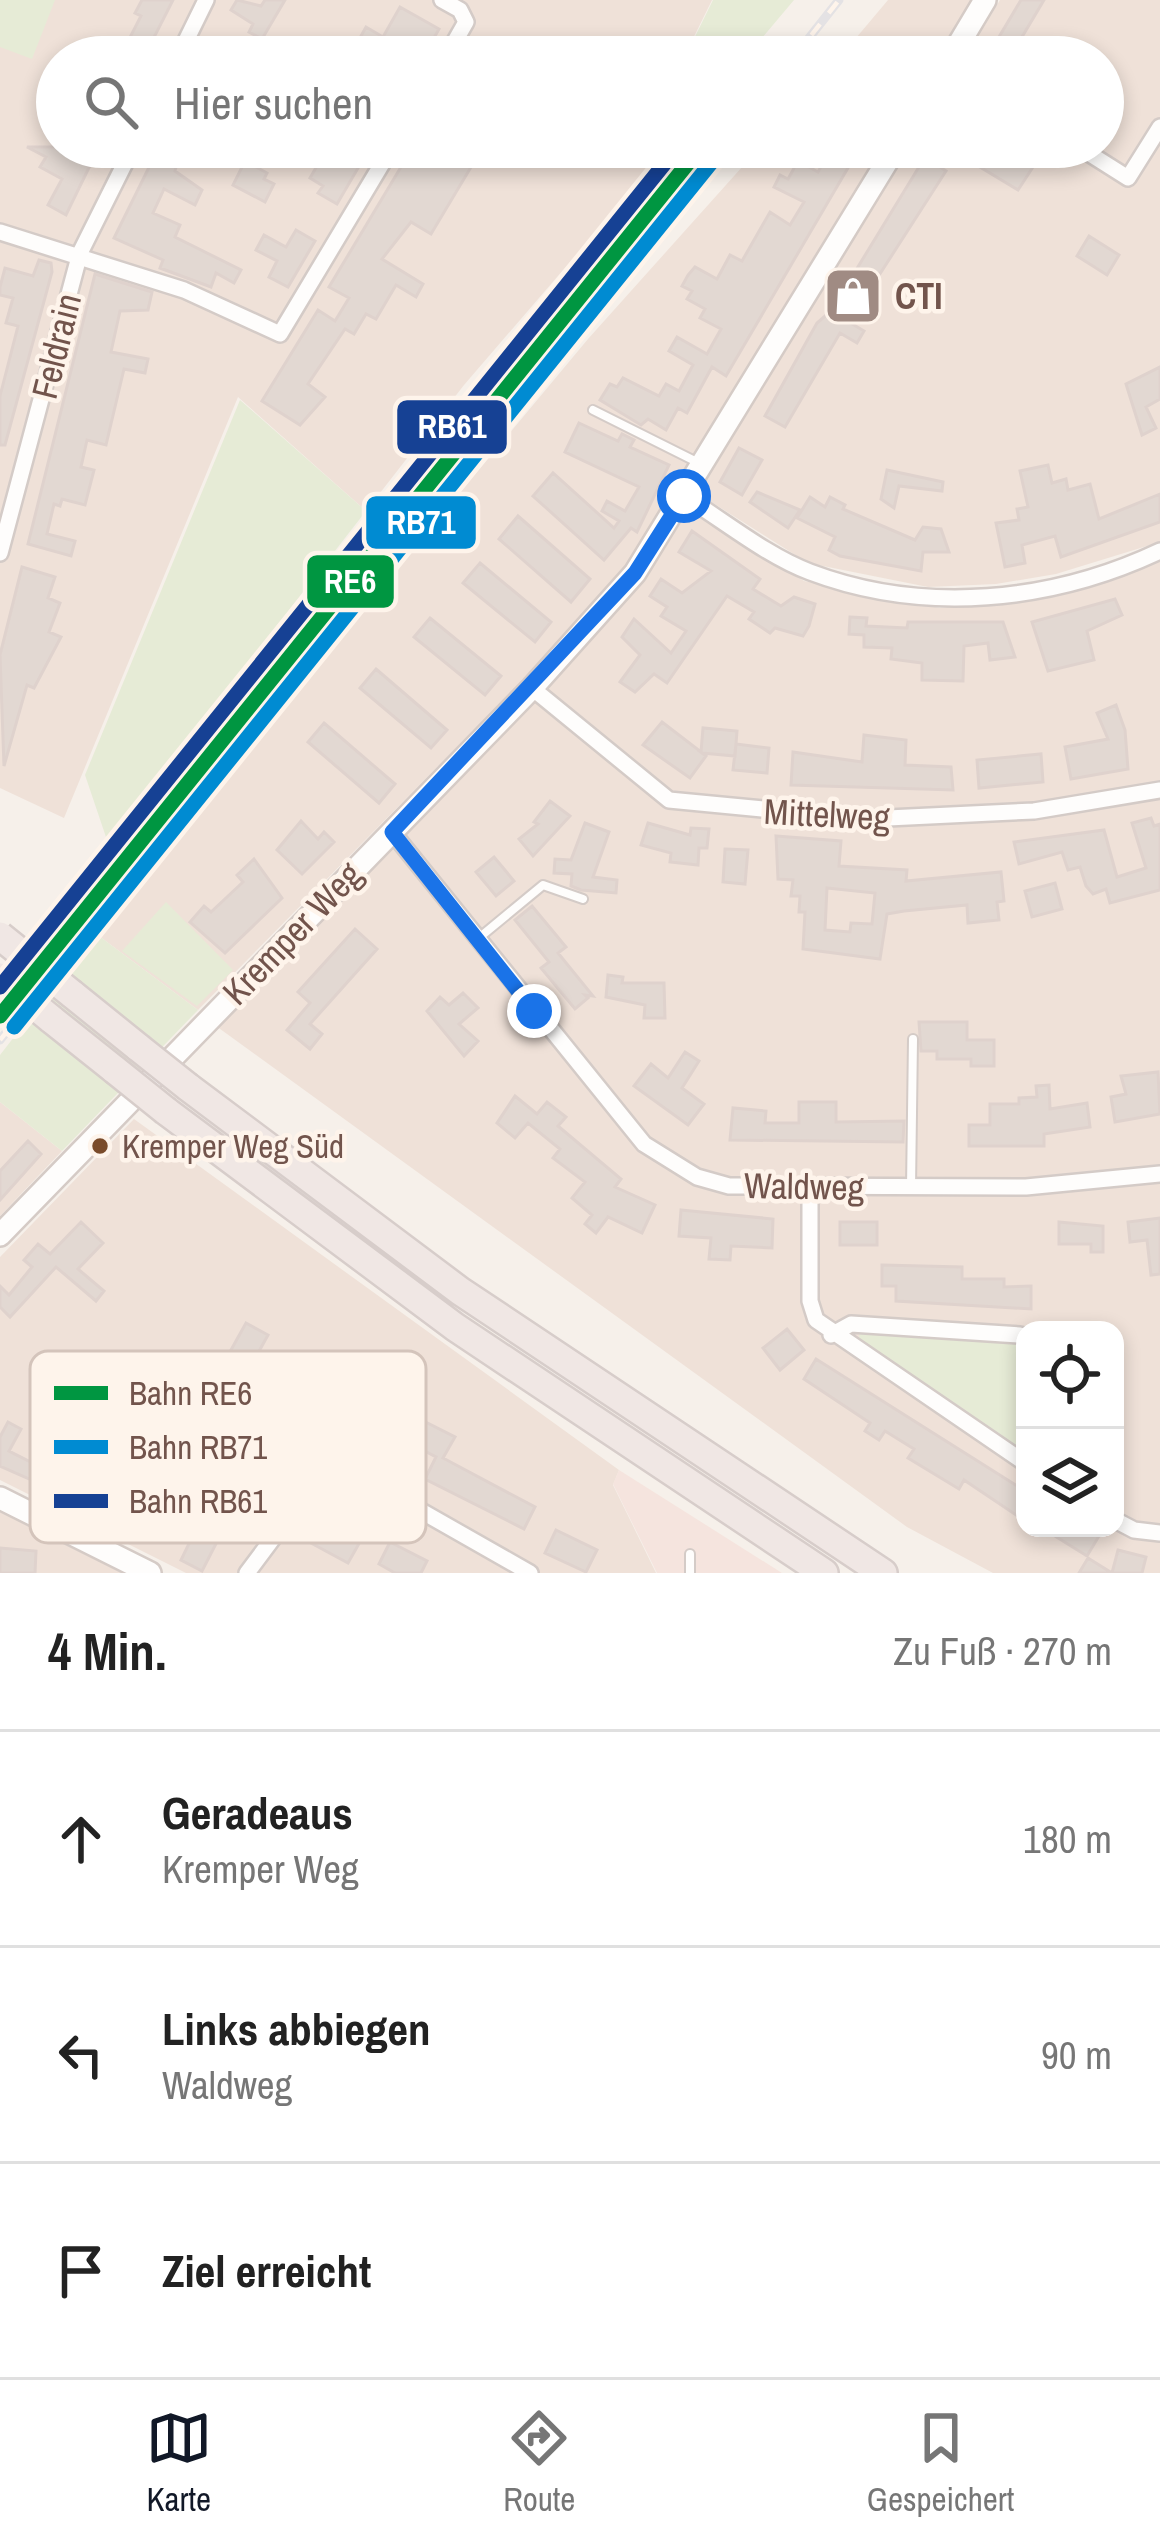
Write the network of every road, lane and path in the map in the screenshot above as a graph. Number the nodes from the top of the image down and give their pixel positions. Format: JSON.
{"nodes":[{"id":1,"x":206,"y":0,"type":"edge"},
{"id":2,"x":442,"y":0,"type":"edge"},
{"id":3,"x":985,"y":0,"type":"edge"},
{"id":4,"x":188,"y":36,"type":"edge"},
{"id":5,"x":458,"y":36,"type":"edge"},
{"id":6,"x":964,"y":36,"type":"edge"},
{"id":7,"x":1160,"y":127,"type":"edge"},
{"id":8,"x":122,"y":168,"type":"edge"},
{"id":9,"x":379,"y":168,"type":"edge"},
{"id":10,"x":883,"y":168,"type":"edge"},
{"id":11,"x":1112,"y":168,"type":"edge"},
{"id":12,"x":0,"y":232,"type":"edge"},
{"id":13,"x":80,"y":253,"type":"junction"},
{"id":14,"x":593,"y":410,"type":"dead end"},
{"id":15,"x":702,"y":465,"type":"junction"},
{"id":16,"x":684,"y":496,"type":"junction"},
{"id":17,"x":1160,"y":550,"type":"edge"},
{"id":18,"x":0,"y":553,"type":"edge"},
{"id":19,"x":532,"y":688,"type":"junction"},
{"id":20,"x":1160,"y":790,"type":"edge"},
{"id":21,"x":392,"y":832,"type":"junction"},
{"id":22,"x":583,"y":899,"type":"dead end"},
{"id":23,"x":0,"y":936,"type":"edge"},
{"id":24,"x":479,"y":938,"type":"junction"},
{"id":25,"x":0,"y":977,"type":"edge"},
{"id":26,"x":913,"y":1039,"type":"dead end"},
{"id":27,"x":1160,"y":1174,"type":"edge"},
{"id":28,"x":811,"y":1186,"type":"junction"},
{"id":29,"x":911,"y":1188,"type":"junction"},
{"id":30,"x":0,"y":1235,"type":"edge"},
{"id":31,"x":831,"y":1335,"type":"junction"},
{"id":32,"x":1016,"y":1335,"type":"edge"},
{"id":33,"x":1016,"y":1457,"type":"edge"},
{"id":34,"x":0,"y":1498,"type":"edge"},
{"id":35,"x":30,"y":1513,"type":"edge"},
{"id":36,"x":426,"y":1514,"type":"edge"},
{"id":37,"x":1124,"y":1525,"type":"edge"},
{"id":38,"x":1160,"y":1534,"type":"edge"},
{"id":39,"x":90,"y":1543,"type":"edge"},
{"id":40,"x":271,"y":1543,"type":"edge"},
{"id":41,"x":690,"y":1554,"type":"dead end"},
{"id":42,"x":150,"y":1573,"type":"edge"},
{"id":43,"x":247,"y":1573,"type":"edge"},
{"id":44,"x":530,"y":1573,"type":"edge"},
{"id":45,"x":690,"y":1573,"type":"edge"},
{"id":46,"x":824,"y":1573,"type":"edge"},
{"id":47,"x":883,"y":1573,"type":"edge"}],
"edges":[{"from":1,"to":4,"type":"street"},
{"from":2,"to":5,"type":"street"},
{"from":3,"to":6,"type":"street"},
{"from":7,"to":11,"type":"street"},
{"from":8,"to":13,"type":"street","name":"Feldrain"},
{"from":9,"to":13,"type":"street"},
{"from":10,"to":15,"type":"street","name":"Kremper Weg"},
{"from":12,"to":13,"type":"street"},
{"from":13,"to":18,"type":"street","name":"Feldrain"},
{"from":14,"to":15,"type":"lane"},
{"from":15,"to":16,"type":"street","name":"Kremper Weg"},
{"from":16,"to":17,"type":"street"},
{"from":16,"to":19,"type":"street","name":"Kremper Weg"},
{"from":19,"to":20,"type":"street","name":"Mittelweg"},
{"from":19,"to":21,"type":"street","name":"Kremper Weg"},
{"from":21,"to":24,"type":"street","name":"Waldweg"},
{"from":21,"to":30,"type":"street","name":"Kremper Weg"},
{"from":22,"to":24,"type":"lane"},
{"from":23,"to":47,"type":"highway","bridge":true},
{"from":24,"to":28,"type":"street","name":"Waldweg"},
{"from":25,"to":46,"type":"highway","bridge":true},
{"from":26,"to":29,"type":"lane"},
{"from":27,"to":29,"type":"street","name":"Waldweg"},
{"from":28,"to":29,"type":"street","name":"Waldweg"},
{"from":28,"to":31,"type":"street"},
{"from":31,"to":32,"type":"street"},
{"from":31,"to":33,"type":"street"},
{"from":34,"to":35,"type":"street"},
{"from":36,"to":44,"type":"street"},
{"from":37,"to":38,"type":"street"},
{"from":39,"to":42,"type":"street"},
{"from":40,"to":43,"type":"street"},
{"from":41,"to":45,"type":"lane"}]}
